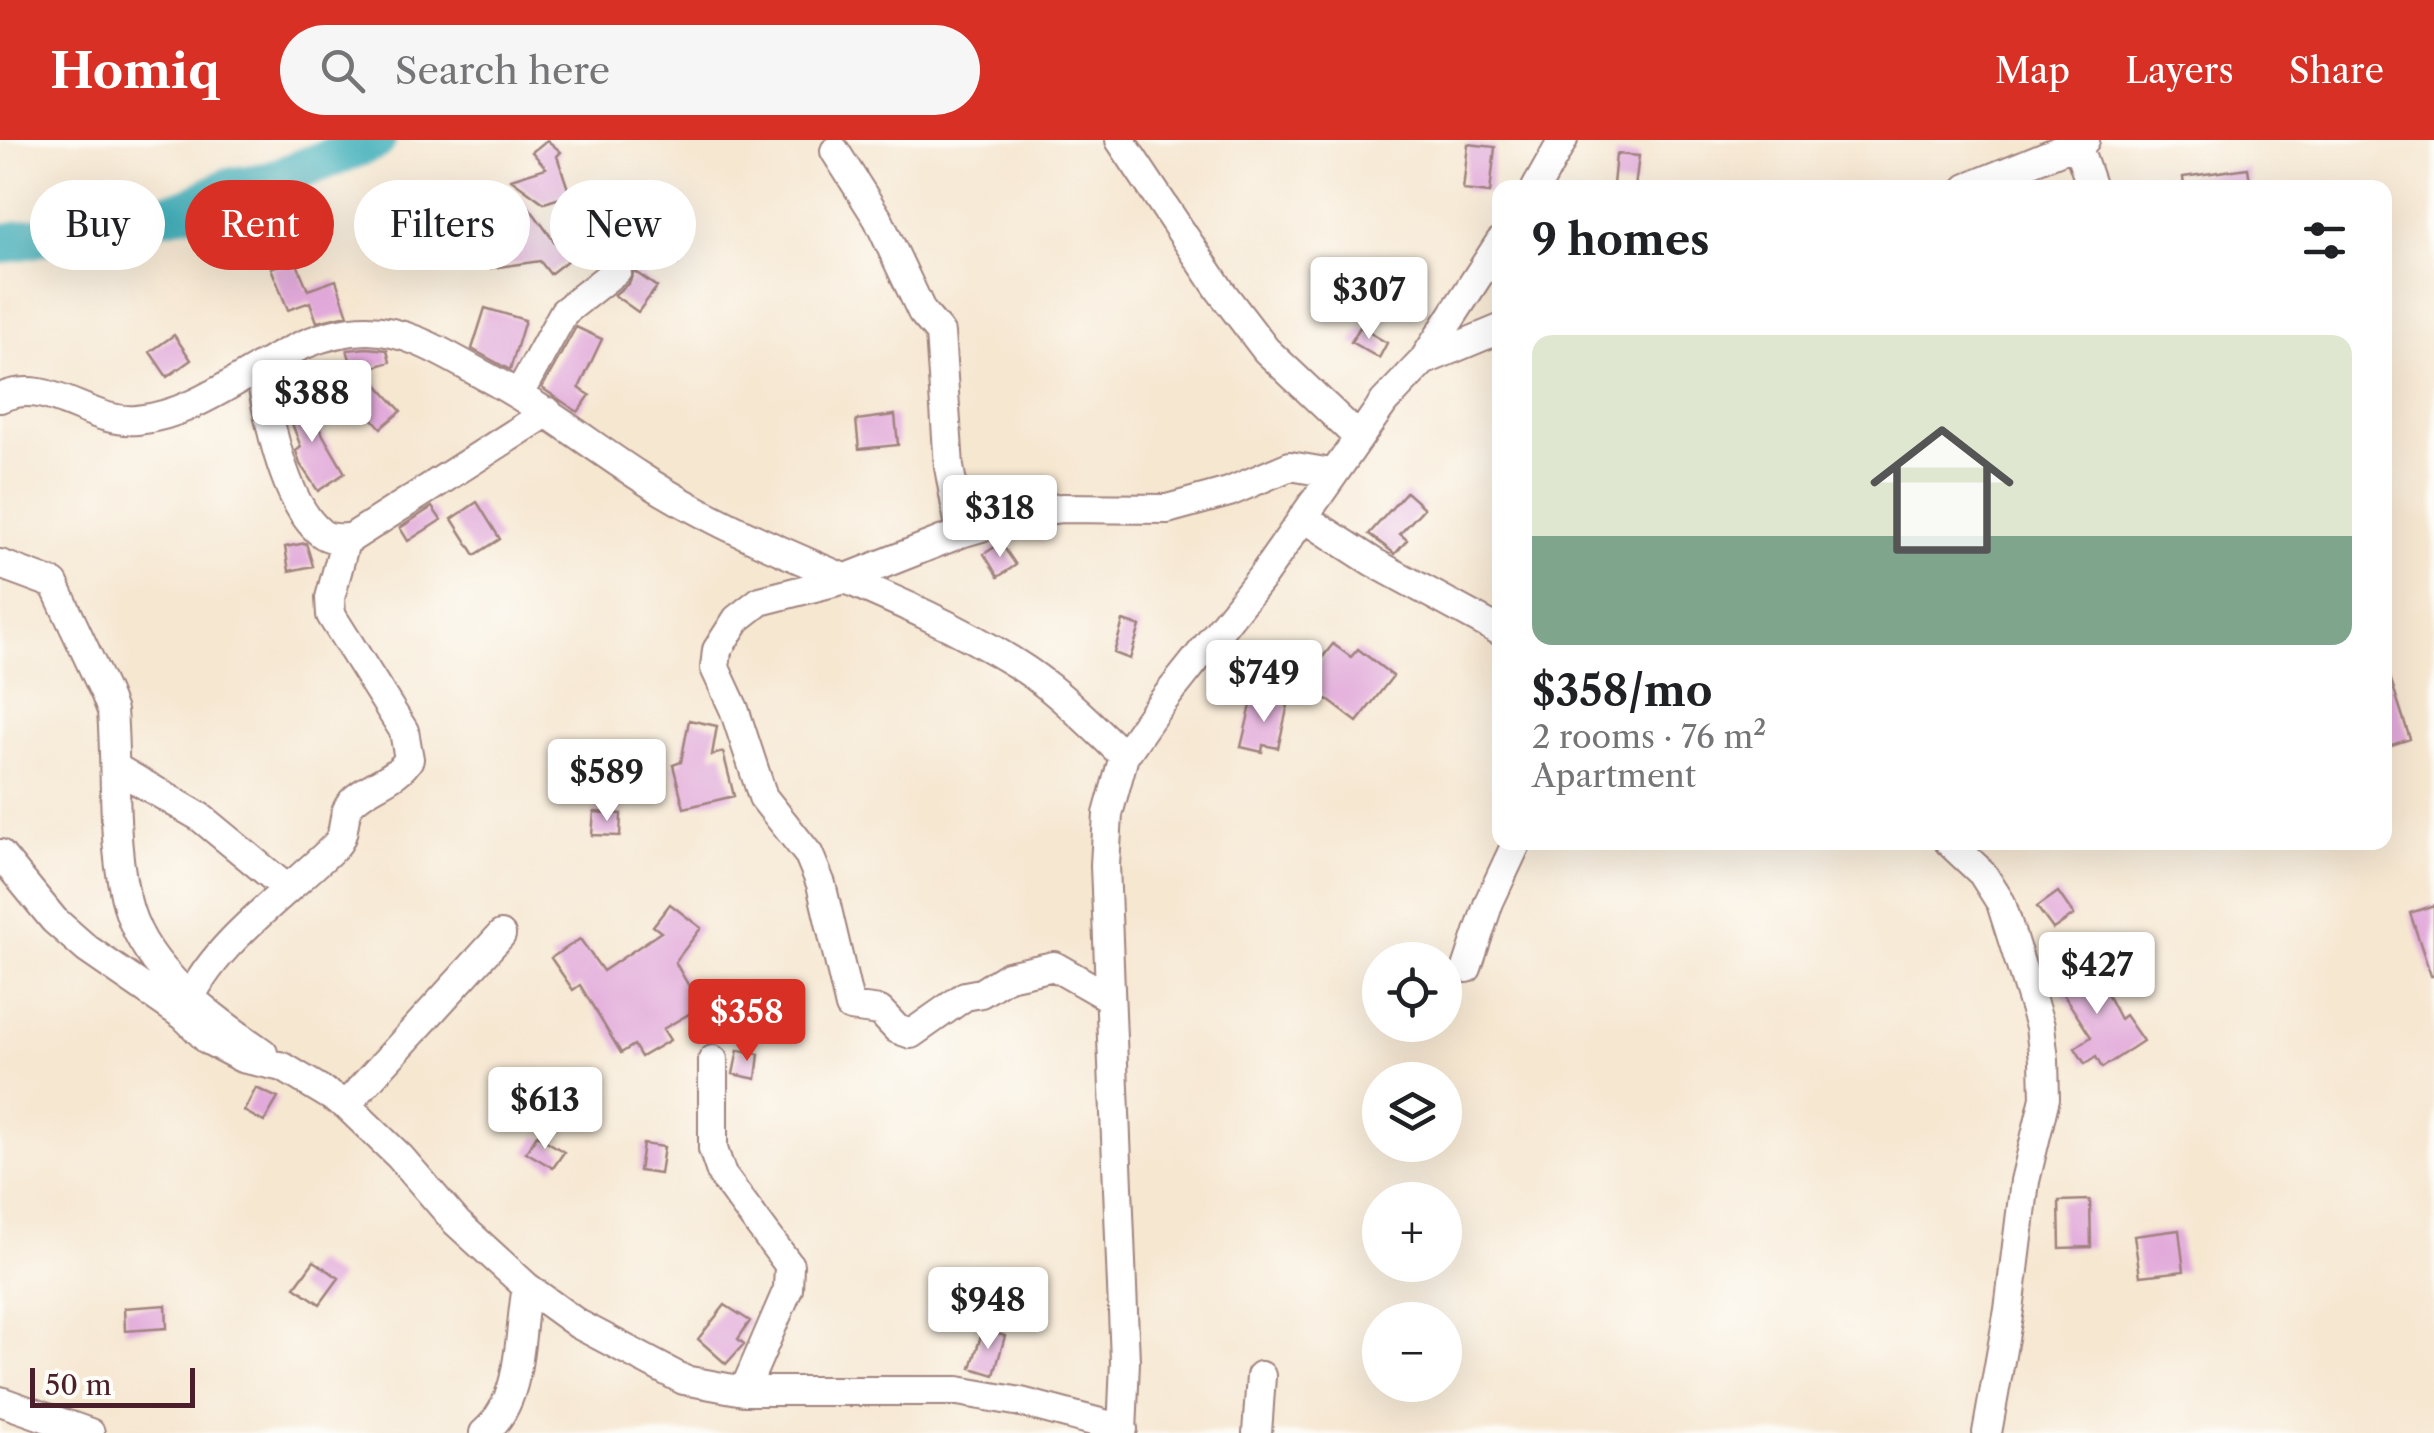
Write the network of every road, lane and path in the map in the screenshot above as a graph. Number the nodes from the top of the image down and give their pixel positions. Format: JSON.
{"nodes":[{"id":1,"x":1120,"y":140,"type":"edge"},
{"id":2,"x":1564,"y":140,"type":"edge"},
{"id":3,"x":2081,"y":142,"type":"edge"},
{"id":4,"x":836,"y":151,"type":"dead end"},
{"id":5,"x":1541,"y":180,"type":"edge"},
{"id":6,"x":1987,"y":180,"type":"edge"},
{"id":7,"x":2090,"y":180,"type":"edge"},
{"id":8,"x":1492,"y":254,"type":"edge"},
{"id":9,"x":617,"y":270,"type":"dead end"},
{"id":10,"x":1492,"y":333,"type":"edge"},
{"id":11,"x":1423,"y":361,"type":"junction"},
{"id":12,"x":259,"y":366,"type":"junction"},
{"id":13,"x":519,"y":394,"type":"junction"},
{"id":14,"x":0,"y":398,"type":"edge"},
{"id":15,"x":548,"y":412,"type":"junction"},
{"id":16,"x":1358,"y":437,"type":"junction"},
{"id":17,"x":1331,"y":473,"type":"junction"},
{"id":18,"x":1303,"y":517,"type":"junction"},
{"id":19,"x":961,"y":533,"type":"junction"},
{"id":20,"x":346,"y":538,"type":"junction"},
{"id":21,"x":0,"y":564,"type":"edge"},
{"id":22,"x":842,"y":580,"type":"junction"},
{"id":23,"x":1492,"y":627,"type":"edge"},
{"id":24,"x":1124,"y":756,"type":"junction"},
{"id":25,"x":116,"y":768,"type":"junction"},
{"id":26,"x":1513,"y":850,"type":"edge"},
{"id":27,"x":1956,"y":850,"type":"edge"},
{"id":28,"x":0,"y":854,"type":"edge"},
{"id":29,"x":285,"y":887,"type":"junction"},
{"id":30,"x":501,"y":934,"type":"dead end"},
{"id":31,"x":1467,"y":968,"type":"dead end"},
{"id":32,"x":1108,"y":997,"type":"junction"},
{"id":33,"x":187,"y":1007,"type":"junction"},
{"id":34,"x":713,"y":1060,"type":"dead end"},
{"id":35,"x":346,"y":1106,"type":"junction"},
{"id":36,"x":527,"y":1287,"type":"junction"},
{"id":37,"x":1261,"y":1376,"type":"dead end"},
{"id":38,"x":744,"y":1391,"type":"junction"},
{"id":39,"x":0,"y":1401,"type":"edge"},
{"id":40,"x":1122,"y":1431,"type":"edge"},
{"id":41,"x":90,"y":1433,"type":"edge"},
{"id":42,"x":484,"y":1433,"type":"edge"},
{"id":43,"x":1257,"y":1433,"type":"edge"},
{"id":44,"x":1987,"y":1433,"type":"edge"}],
"edges":[{"from":1,"to":16,"type":"street"},
{"from":2,"to":5,"type":"street"},
{"from":3,"to":6,"type":"street"},
{"from":3,"to":7,"type":"street"},
{"from":4,"to":19,"type":"street"},
{"from":8,"to":11,"type":"street"},
{"from":9,"to":13,"type":"street"},
{"from":10,"to":11,"type":"street"},
{"from":11,"to":16,"type":"street"},
{"from":12,"to":13,"type":"street"},
{"from":12,"to":14,"type":"street"},
{"from":12,"to":20,"type":"street"},
{"from":13,"to":15,"type":"street"},
{"from":15,"to":20,"type":"street"},
{"from":15,"to":22,"type":"street"},
{"from":16,"to":17,"type":"street"},
{"from":17,"to":18,"type":"street"},
{"from":17,"to":19,"type":"street"},
{"from":18,"to":23,"type":"street"},
{"from":18,"to":24,"type":"street"},
{"from":19,"to":22,"type":"street"},
{"from":20,"to":29,"type":"street"},
{"from":21,"to":25,"type":"street"},
{"from":22,"to":24,"type":"street"},
{"from":22,"to":32,"type":"street"},
{"from":24,"to":32,"type":"street"},
{"from":25,"to":29,"type":"street"},
{"from":25,"to":33,"type":"street"},
{"from":26,"to":31,"type":"street"},
{"from":27,"to":44,"type":"street"},
{"from":28,"to":33,"type":"street"},
{"from":29,"to":33,"type":"street"},
{"from":30,"to":35,"type":"street"},
{"from":32,"to":40,"type":"street"},
{"from":33,"to":35,"type":"street"},
{"from":34,"to":38,"type":"street"},
{"from":35,"to":36,"type":"street"},
{"from":36,"to":38,"type":"street"},
{"from":36,"to":42,"type":"street"},
{"from":37,"to":43,"type":"street"},
{"from":38,"to":40,"type":"street"},
{"from":39,"to":41,"type":"street"}]}
